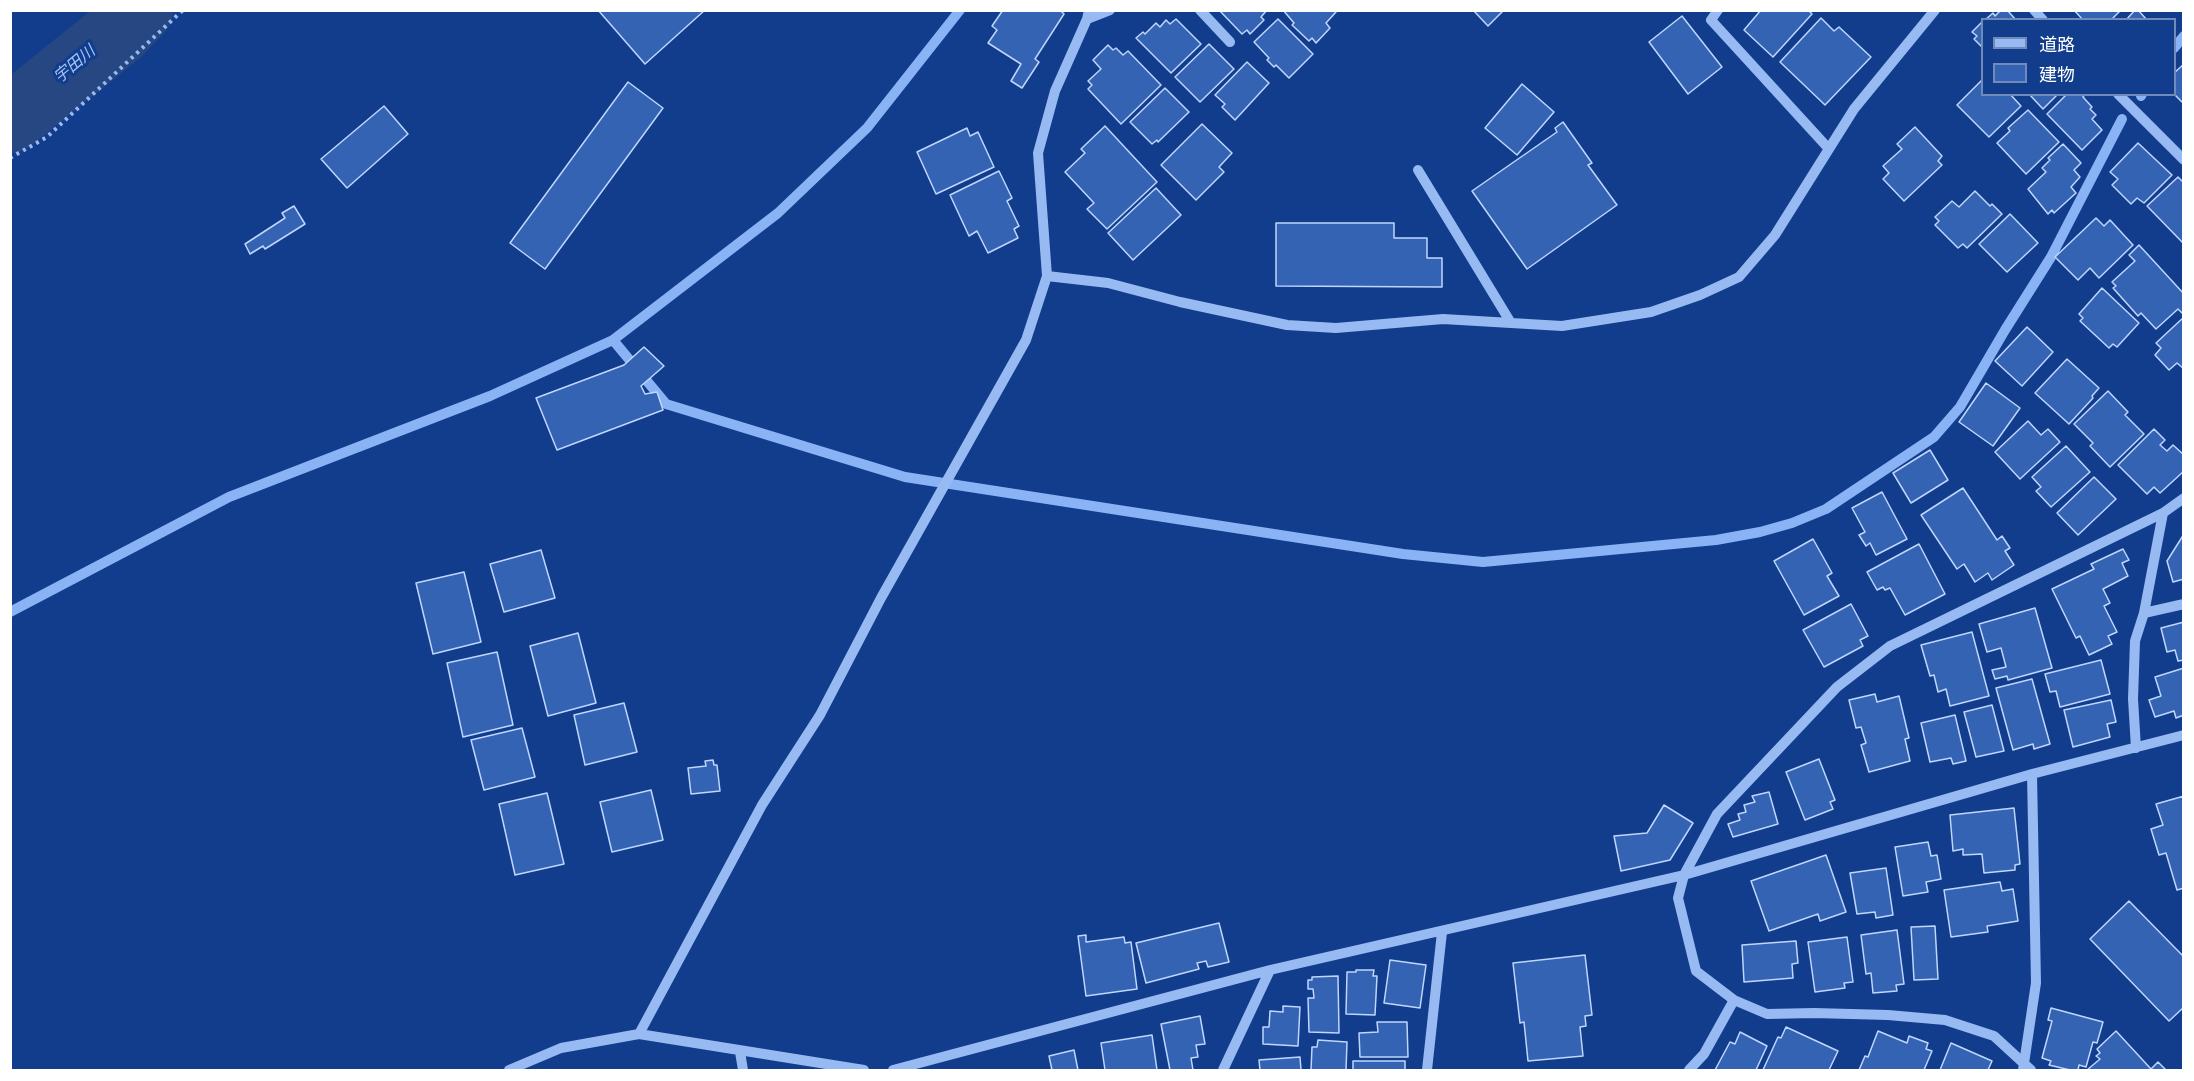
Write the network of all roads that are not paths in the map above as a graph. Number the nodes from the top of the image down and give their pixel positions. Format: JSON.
{"nodes":[{"id":1,"x":1110,"y":10,"type":"edge"},
{"id":2,"x":1200,"y":10,"type":"edge"},
{"id":3,"x":1718,"y":10,"type":"edge"},
{"id":4,"x":1935,"y":10,"type":"edge"},
{"id":5,"x":1088,"y":15,"type":"edge"},
{"id":6,"x":1230,"y":42,"type":"dead end"},
{"id":7,"x":2120,"y":96,"type":"edge"},
{"id":8,"x":1829,"y":149,"type":"junction"},
{"id":9,"x":2184,"y":160,"type":"edge"},
{"id":10,"x":1418,"y":170,"type":"dead end"},
{"id":11,"x":1047,"y":276,"type":"junction"},
{"id":12,"x":1511,"y":323,"type":"junction"},
{"id":13,"x":2184,"y":498,"type":"edge"},
{"id":14,"x":2163,"y":513,"type":"junction"},
{"id":15,"x":2184,"y":604,"type":"edge"},
{"id":16,"x":2145,"y":613,"type":"junction"},
{"id":17,"x":2184,"y":735,"type":"edge"},
{"id":18,"x":2136,"y":748,"type":"junction"},
{"id":19,"x":2032,"y":774,"type":"junction"},
{"id":20,"x":1684,"y":875,"type":"junction"},
{"id":21,"x":1442,"y":932,"type":"junction"},
{"id":22,"x":1270,"y":970,"type":"junction"},
{"id":23,"x":1734,"y":1000,"type":"junction"},
{"id":24,"x":639,"y":1034,"type":"junction"},
{"id":25,"x":740,"y":1052,"type":"junction"},
{"id":26,"x":2026,"y":1068,"type":"edge"},
{"id":27,"x":509,"y":1071,"type":"edge"},
{"id":28,"x":743,"y":1071,"type":"edge"},
{"id":29,"x":864,"y":1071,"type":"edge"},
{"id":30,"x":893,"y":1071,"type":"edge"},
{"id":31,"x":1223,"y":1071,"type":"edge"},
{"id":32,"x":1427,"y":1071,"type":"edge"},
{"id":33,"x":1689,"y":1071,"type":"edge"}],
"edges":[{"from":1,"to":5,"type":"street"},
{"from":2,"to":6,"type":"street"},
{"from":3,"to":8,"type":"street"},
{"from":4,"to":8,"type":"street"},
{"from":5,"to":11,"type":"street"},
{"from":7,"to":9,"type":"street"},
{"from":8,"to":12,"type":"street"},
{"from":10,"to":12,"type":"street"},
{"from":11,"to":12,"type":"street"},
{"from":11,"to":24,"type":"street"},
{"from":13,"to":14,"type":"street"},
{"from":14,"to":16,"type":"street"},
{"from":14,"to":20,"type":"street"},
{"from":15,"to":16,"type":"street"},
{"from":16,"to":18,"type":"street"},
{"from":17,"to":18,"type":"street"},
{"from":18,"to":19,"type":"street"},
{"from":19,"to":20,"type":"street"},
{"from":19,"to":26,"type":"street"},
{"from":20,"to":21,"type":"street"},
{"from":20,"to":23,"type":"street"},
{"from":21,"to":22,"type":"street"},
{"from":21,"to":32,"type":"street"},
{"from":22,"to":30,"type":"street"},
{"from":22,"to":31,"type":"street"},
{"from":23,"to":26,"type":"street"},
{"from":23,"to":33,"type":"street"},
{"from":24,"to":25,"type":"street"},
{"from":24,"to":27,"type":"street"},
{"from":25,"to":28,"type":"street"},
{"from":25,"to":29,"type":"street"}]}
